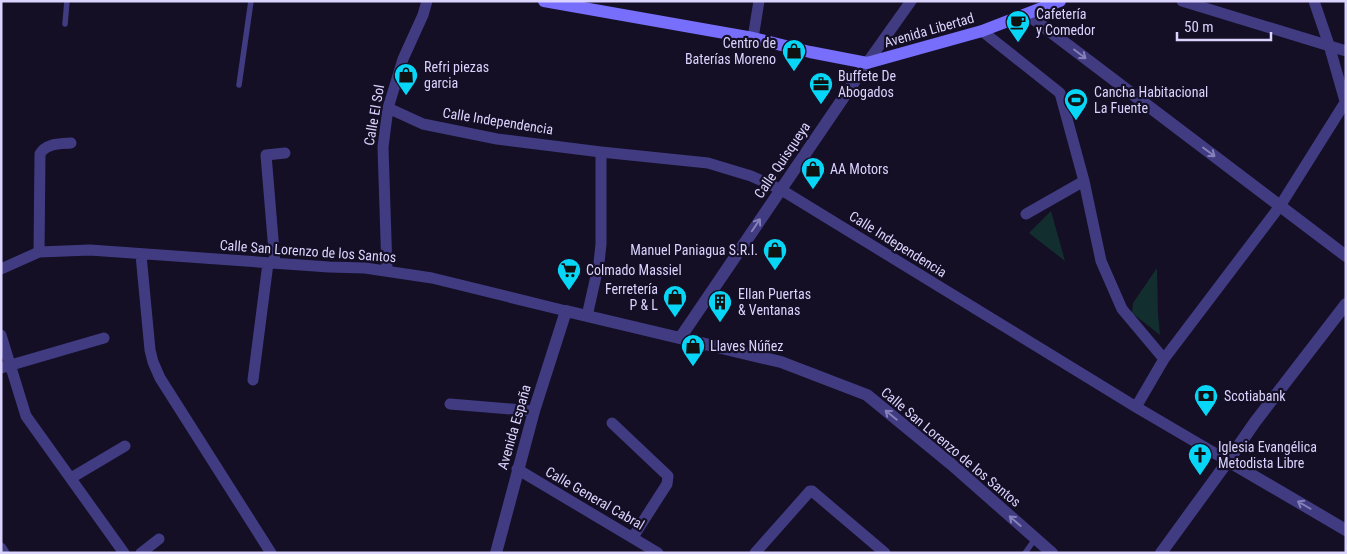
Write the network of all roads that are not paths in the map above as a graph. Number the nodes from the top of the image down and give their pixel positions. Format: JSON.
{"nodes":[{"id":1,"x":66,"y":1,"type":"edge"},
{"id":2,"x":251,"y":1,"type":"edge"},
{"id":3,"x":427,"y":1,"type":"edge"},
{"id":4,"x":544,"y":1,"type":"edge"},
{"id":5,"x":759,"y":1,"type":"edge"},
{"id":6,"x":911,"y":1,"type":"edge"},
{"id":7,"x":1060,"y":1,"type":"edge"},
{"id":8,"x":1182,"y":1,"type":"edge"},
{"id":9,"x":1314,"y":1,"type":"edge"},
{"id":10,"x":1027,"y":14,"type":"junction"},
{"id":11,"x":65,"y":24,"type":"dead end"},
{"id":12,"x":982,"y":31,"type":"junction"},
{"id":13,"x":753,"y":38,"type":"junction"},
{"id":14,"x":1329,"y":45,"type":"junction"},
{"id":15,"x":1346,"y":51,"type":"edge"},
{"id":16,"x":867,"y":63,"type":"junction"},
{"id":17,"x":239,"y":85,"type":"dead end"},
{"id":18,"x":1346,"y":101,"type":"edge"},
{"id":19,"x":388,"y":108,"type":"junction"},
{"id":20,"x":70,"y":143,"type":"dead end"},
{"id":21,"x":601,"y":152,"type":"junction"},
{"id":22,"x":285,"y":153,"type":"dead end"},
{"id":23,"x":1084,"y":181,"type":"junction"},
{"id":24,"x":780,"y":189,"type":"junction"},
{"id":25,"x":1280,"y":206,"type":"junction"},
{"id":26,"x":1026,"y":214,"type":"dead end"},
{"id":27,"x":39,"y":252,"type":"junction"},
{"id":28,"x":141,"y":255,"type":"junction"},
{"id":29,"x":1346,"y":256,"type":"edge"},
{"id":30,"x":272,"y":263,"type":"junction"},
{"id":31,"x":1,"y":269,"type":"edge"},
{"id":32,"x":387,"y":270,"type":"junction"},
{"id":33,"x":1346,"y":304,"type":"edge"},
{"id":34,"x":566,"y":311,"type":"junction"},
{"id":35,"x":587,"y":316,"type":"junction"},
{"id":36,"x":1,"y":335,"type":"edge"},
{"id":37,"x":104,"y":338,"type":"dead end"},
{"id":38,"x":680,"y":338,"type":"junction"},
{"id":39,"x":1164,"y":359,"type":"junction"},
{"id":40,"x":6,"y":366,"type":"edge"},
{"id":41,"x":253,"y":380,"type":"dead end"},
{"id":42,"x":450,"y":404,"type":"dead end"},
{"id":43,"x":1136,"y":407,"type":"junction"},
{"id":44,"x":534,"y":410,"type":"junction"},
{"id":45,"x":612,"y":423,"type":"dead end"},
{"id":46,"x":125,"y":446,"type":"dead end"},
{"id":47,"x":1228,"y":461,"type":"junction"},
{"id":48,"x":517,"y":469,"type":"junction"},
{"id":49,"x":71,"y":478,"type":"junction"},
{"id":50,"x":1346,"y":530,"type":"edge"},
{"id":51,"x":633,"y":537,"type":"junction"},
{"id":52,"x":159,"y":539,"type":"dead end"},
{"id":53,"x":1035,"y":539,"type":"junction"},
{"id":54,"x":1,"y":548,"type":"edge"},
{"id":55,"x":4,"y":553,"type":"edge"},
{"id":56,"x":124,"y":553,"type":"edge"},
{"id":57,"x":141,"y":553,"type":"edge"},
{"id":58,"x":271,"y":553,"type":"edge"},
{"id":59,"x":496,"y":553,"type":"edge"},
{"id":60,"x":658,"y":553,"type":"edge"},
{"id":61,"x":755,"y":553,"type":"edge"},
{"id":62,"x":885,"y":553,"type":"edge"},
{"id":63,"x":1025,"y":553,"type":"edge"},
{"id":64,"x":1052,"y":553,"type":"edge"},
{"id":65,"x":1161,"y":553,"type":"edge"}],
"edges":[{"from":1,"to":11,"type":"lane"},
{"from":2,"to":17,"type":"lane"},
{"from":3,"to":19,"type":"street","name":"Calle El Sol"},
{"from":4,"to":13,"type":"main road"},
{"from":5,"to":13,"type":"street"},
{"from":6,"to":16,"type":"street","name":"Calle Quisqueya"},
{"from":7,"to":10,"type":"main road","name":"Avenida Libertad"},
{"from":8,"to":14,"type":"street"},
{"from":9,"to":14,"type":"street"},
{"from":10,"to":12,"type":"main road","name":"Avenida Libertad"},
{"from":10,"to":25,"type":"street","one_way":true},
{"from":12,"to":16,"type":"main road","name":"Avenida Libertad"},
{"from":12,"to":23,"type":"street"},
{"from":13,"to":16,"type":"main road"},
{"from":14,"to":15,"type":"street"},
{"from":14,"to":18,"type":"street"},
{"from":16,"to":24,"type":"street","name":"Calle Quisqueya"},
{"from":18,"to":25,"type":"street"},
{"from":19,"to":21,"type":"street","name":"Calle Independencia"},
{"from":19,"to":32,"type":"street","name":"Calle El Sol"},
{"from":20,"to":27,"type":"street"},
{"from":21,"to":24,"type":"street","name":"Calle Independencia"},
{"from":21,"to":35,"type":"street"},
{"from":22,"to":30,"type":"street"},
{"from":23,"to":26,"type":"street"},
{"from":23,"to":39,"type":"street"},
{"from":38,"to":24,"type":"street","name":"Calle Quisqueya","one_way":true},
{"from":24,"to":43,"type":"street","name":"Calle Independencia"},
{"from":25,"to":29,"type":"street"},
{"from":25,"to":39,"type":"street"},
{"from":27,"to":28,"type":"street","name":"Calle San Lorenzo de los Santos"},
{"from":27,"to":31,"type":"street","name":"Calle San Lorenzo de los Santos"},
{"from":28,"to":30,"type":"street","name":"Calle San Lorenzo de los Santos"},
{"from":28,"to":58,"type":"street"},
{"from":30,"to":32,"type":"street","name":"Calle San Lorenzo de los Santos"},
{"from":30,"to":41,"type":"street"},
{"from":32,"to":34,"type":"street","name":"Calle San Lorenzo de los Santos"},
{"from":33,"to":47,"type":"street"},
{"from":34,"to":35,"type":"street","name":"Calle San Lorenzo de los Santos"},
{"from":34,"to":44,"type":"street","name":"Avenida España"},
{"from":35,"to":38,"type":"street","name":"Calle San Lorenzo de los Santos"},
{"from":36,"to":40,"type":"street"},
{"from":37,"to":40,"type":"street"},
{"from":53,"to":38,"type":"street","name":"Calle San Lorenzo de los Santos","one_way":true},
{"from":39,"to":43,"type":"street"},
{"from":40,"to":49,"type":"street"},
{"from":42,"to":44,"type":"street"},
{"from":43,"to":47,"type":"street","name":"Calle Independencia"},
{"from":44,"to":48,"type":"street","name":"Avenida España"},
{"from":45,"to":51,"type":"street"},
{"from":46,"to":49,"type":"street"},
{"from":50,"to":47,"type":"street","name":"Calle Independencia","one_way":true},
{"from":47,"to":65,"type":"street"},
{"from":48,"to":51,"type":"street","name":"Calle General Cabral"},
{"from":48,"to":59,"type":"street","name":"Avenida España"},
{"from":49,"to":56,"type":"street"},
{"from":51,"to":60,"type":"street","name":"Calle General Cabral"},
{"from":52,"to":57,"type":"street"},
{"from":53,"to":63,"type":"lane"},
{"from":53,"to":64,"type":"street","name":"Calle San Lorenzo de los Santos"},
{"from":54,"to":55,"type":"street"},
{"from":61,"to":62,"type":"street"}]}
